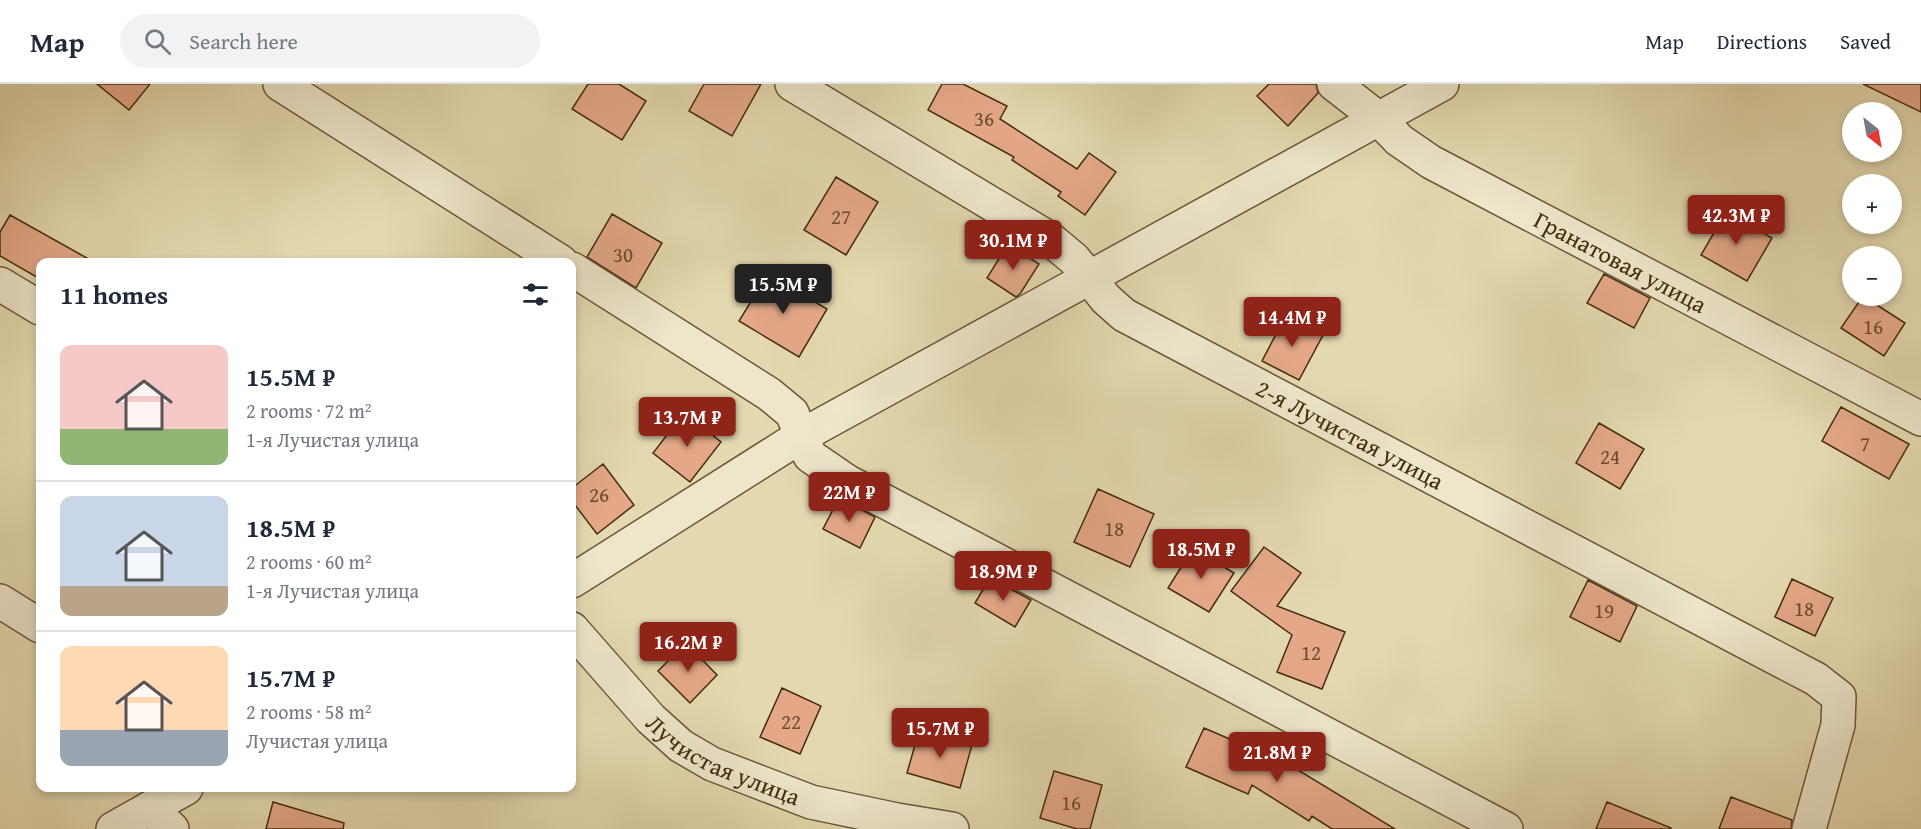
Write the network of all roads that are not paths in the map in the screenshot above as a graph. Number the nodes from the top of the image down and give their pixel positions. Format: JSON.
{"nodes":[{"id":1,"x":280,"y":84,"type":"edge"},
{"id":2,"x":792,"y":84,"type":"edge"},
{"id":3,"x":1334,"y":84,"type":"edge"},
{"id":4,"x":1442,"y":84,"type":"edge"},
{"id":5,"x":1379,"y":119,"type":"junction"},
{"id":6,"x":555,"y":258,"type":"edge"},
{"id":7,"x":576,"y":272,"type":"edge"},
{"id":8,"x":1089,"y":277,"type":"junction"},
{"id":9,"x":0,"y":284,"type":"edge"},
{"id":10,"x":36,"y":306,"type":"edge"},
{"id":11,"x":1921,"y":419,"type":"edge"},
{"id":12,"x":801,"y":436,"type":"junction"},
{"id":13,"x":576,"y":578,"type":"edge"},
{"id":14,"x":0,"y":601,"type":"edge"},
{"id":15,"x":36,"y":624,"type":"edge"},
{"id":16,"x":576,"y":633,"type":"edge"},
{"id":17,"x":183,"y":792,"type":"edge"},
{"id":18,"x":161,"y":819,"type":"edge"},
{"id":19,"x":113,"y":829,"type":"edge"},
{"id":20,"x":952,"y":829,"type":"edge"},
{"id":21,"x":1506,"y":829,"type":"edge"},
{"id":22,"x":1809,"y":829,"type":"edge"}],
"edges":[{"from":1,"to":6,"type":"street"},
{"from":2,"to":8,"type":"street","name":"2-я Лучистая улица"},
{"from":3,"to":5,"type":"street","name":"Гранатовая улица"},
{"from":4,"to":5,"type":"street"},
{"from":5,"to":8,"type":"street"},
{"from":5,"to":11,"type":"street","name":"Гранатовая улица"},
{"from":7,"to":12,"type":"street"},
{"from":8,"to":12,"type":"street"},
{"from":8,"to":22,"type":"street","name":"2-я Лучистая улица"},
{"from":9,"to":10,"type":"street"},
{"from":12,"to":13,"type":"street"},
{"from":12,"to":21,"type":"street"},
{"from":14,"to":15,"type":"street"},
{"from":16,"to":20,"type":"street","name":"Лучистая улица"},
{"from":17,"to":18,"type":"street"},
{"from":18,"to":19,"type":"street"}]}
